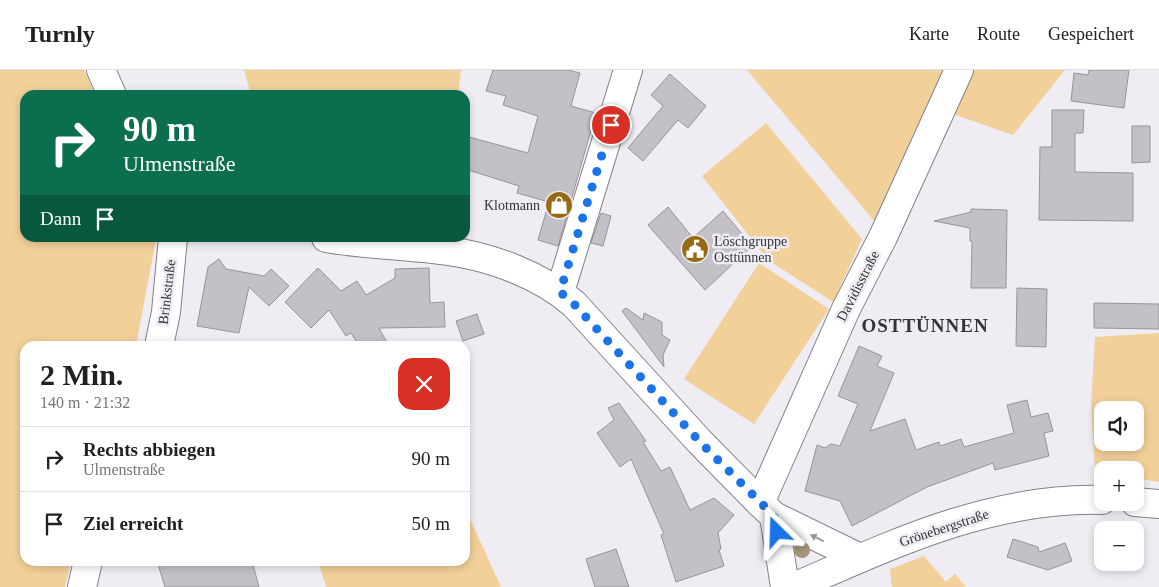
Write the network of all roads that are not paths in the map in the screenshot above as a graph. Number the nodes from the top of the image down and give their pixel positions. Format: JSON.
{"nodes":[{"id":1,"x":101,"y":70,"type":"edge"},
{"id":2,"x":628,"y":70,"type":"edge"},
{"id":3,"x":960,"y":70,"type":"edge"},
{"id":4,"x":110,"y":90,"type":"edge"},
{"id":5,"x":173,"y":242,"type":"edge"},
{"id":6,"x":348,"y":242,"type":"edge"},
{"id":7,"x":560,"y":292,"type":"junction"},
{"id":8,"x":160,"y":341,"type":"edge"},
{"id":9,"x":1094,"y":500,"type":"edge"},
{"id":10,"x":1144,"y":503,"type":"edge"},
{"id":11,"x":1159,"y":504,"type":"edge"},
{"id":12,"x":767,"y":510,"type":"junction"},
{"id":13,"x":860,"y":558,"type":"junction"},
{"id":14,"x":87,"y":566,"type":"edge"},
{"id":15,"x":82,"y":587,"type":"edge"},
{"id":16,"x":784,"y":587,"type":"edge"},
{"id":17,"x":794,"y":587,"type":"edge"}],
"edges":[{"from":1,"to":4,"type":"street"},
{"from":2,"to":7,"type":"street"},
{"from":3,"to":12,"type":"street","name":"Davidisstraße"},
{"from":5,"to":8,"type":"street","name":"Brinkstraße"},
{"from":6,"to":7,"type":"street"},
{"from":7,"to":12,"type":"street"},
{"from":9,"to":13,"type":"street","name":"Grönebergstraße"},
{"from":10,"to":11,"type":"street"},
{"from":13,"to":12,"type":"street","one_way":true},
{"from":12,"to":16,"type":"street"},
{"from":13,"to":17,"type":"street","name":"Grönebergstraße"},
{"from":14,"to":15,"type":"street"}]}
